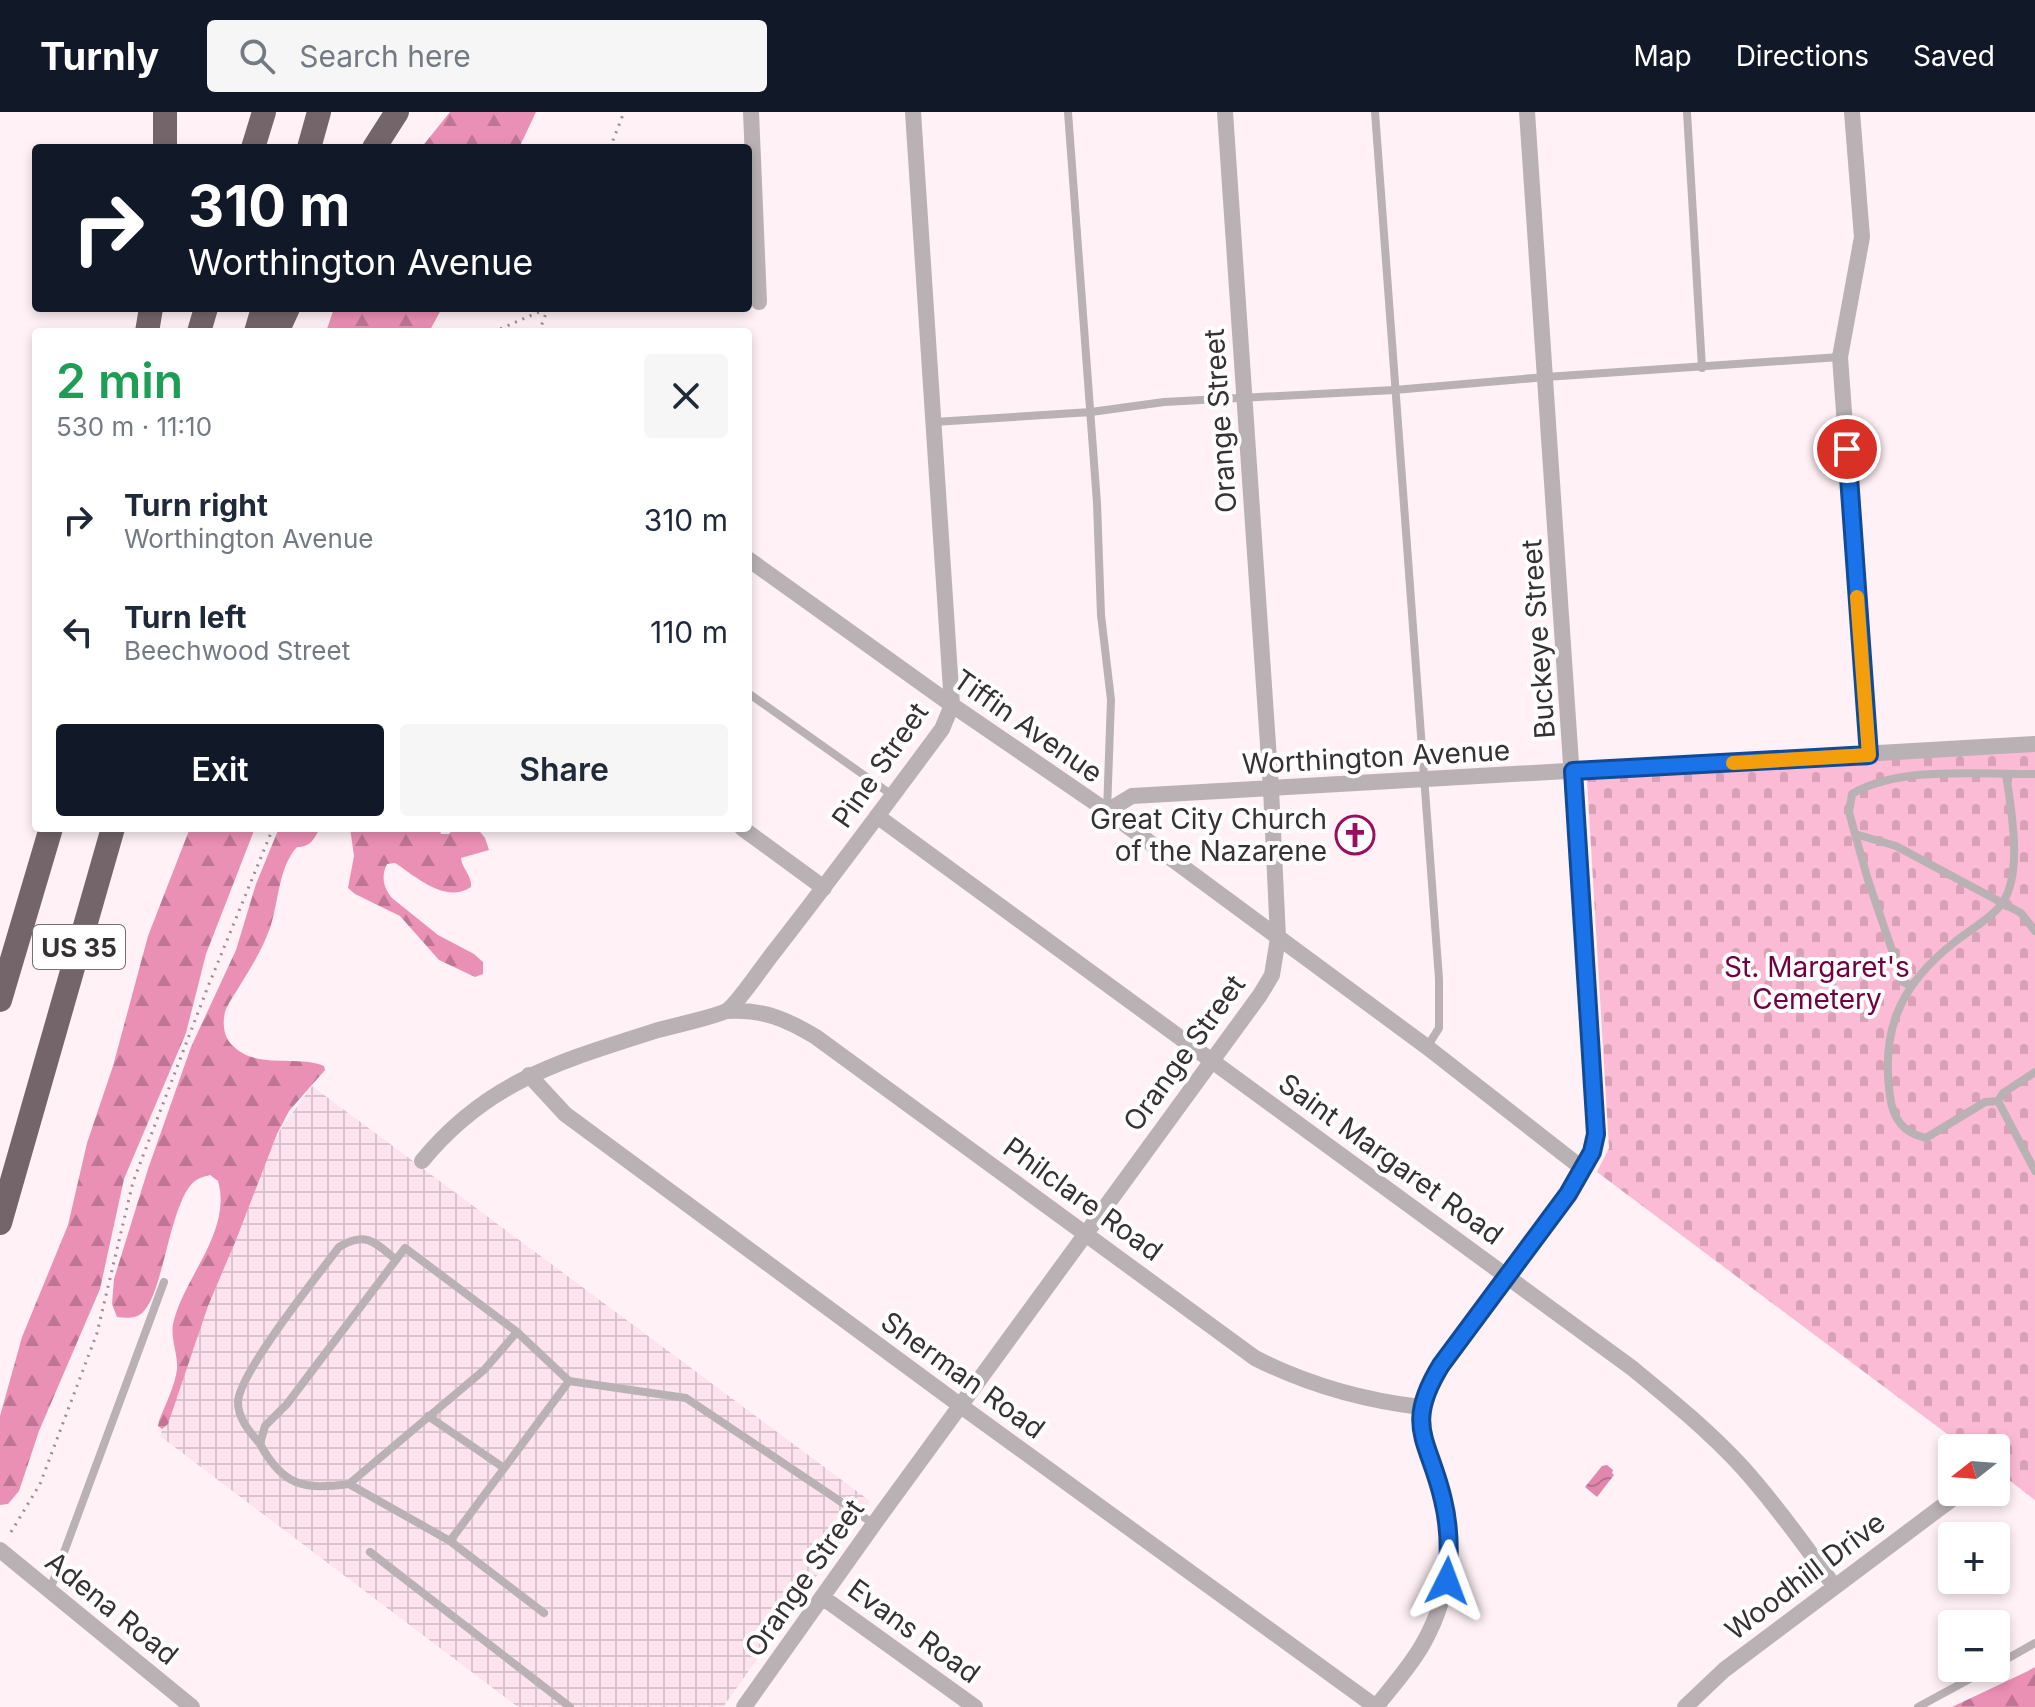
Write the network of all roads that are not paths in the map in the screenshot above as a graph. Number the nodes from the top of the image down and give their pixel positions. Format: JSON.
{"nodes":[{"id":1,"x":165,"y":112,"type":"edge"},
{"id":2,"x":264,"y":112,"type":"edge"},
{"id":3,"x":319,"y":112,"type":"edge"},
{"id":4,"x":397,"y":112,"type":"edge"},
{"id":5,"x":751,"y":112,"type":"edge"},
{"id":6,"x":913,"y":112,"type":"edge"},
{"id":7,"x":1068,"y":112,"type":"edge"},
{"id":8,"x":1225,"y":112,"type":"edge"},
{"id":9,"x":1375,"y":112,"type":"edge"},
{"id":10,"x":1527,"y":112,"type":"edge"},
{"id":11,"x":1687,"y":112,"type":"edge"},
{"id":12,"x":1852,"y":112,"type":"edge"},
{"id":13,"x":165,"y":144,"type":"edge"},
{"id":14,"x":254,"y":144,"type":"edge"},
{"id":15,"x":310,"y":144,"type":"edge"},
{"id":16,"x":377,"y":144,"type":"edge"},
{"id":17,"x":759,"y":302,"type":"dead end"},
{"id":18,"x":1840,"y":357,"type":"junction"},
{"id":19,"x":1702,"y":368,"type":"junction"},
{"id":20,"x":1546,"y":377,"type":"junction"},
{"id":21,"x":1394,"y":390,"type":"junction"},
{"id":22,"x":1245,"y":400,"type":"junction"},
{"id":23,"x":1091,"y":412,"type":"junction"},
{"id":24,"x":934,"y":422,"type":"junction"},
{"id":25,"x":752,"y":562,"type":"edge"},
{"id":26,"x":752,"y":696,"type":"edge"},
{"id":27,"x":952,"y":705,"type":"junction"},
{"id":28,"x":2035,"y":744,"type":"edge"},
{"id":29,"x":1869,"y":755,"type":"junction"},
{"id":30,"x":1573,"y":771,"type":"junction"},
{"id":31,"x":2006,"y":774,"type":"junction"},
{"id":32,"x":2035,"y":774,"type":"edge"},
{"id":33,"x":1424,"y":781,"type":"junction"},
{"id":34,"x":1271,"y":789,"type":"junction"},
{"id":35,"x":893,"y":795,"type":"junction"},
{"id":36,"x":1107,"y":811,"type":"junction"},
{"id":37,"x":877,"y":816,"type":"junction"},
{"id":38,"x":50,"y":832,"type":"edge"},
{"id":39,"x":112,"y":832,"type":"edge"},
{"id":40,"x":747,"y":832,"type":"edge"},
{"id":41,"x":1855,"y":834,"type":"junction"},
{"id":42,"x":824,"y":888,"type":"junction"},
{"id":43,"x":2002,"y":903,"type":"junction"},
{"id":44,"x":2035,"y":931,"type":"edge"},
{"id":45,"x":1278,"y":938,"type":"junction"},
{"id":46,"x":1910,"y":985,"type":"junction"},
{"id":47,"x":0,"y":1000,"type":"edge"},
{"id":48,"x":727,"y":1011,"type":"junction"},
{"id":49,"x":1427,"y":1047,"type":"junction"},
{"id":50,"x":1212,"y":1060,"type":"junction"},
{"id":51,"x":2035,"y":1072,"type":"edge"},
{"id":52,"x":529,"y":1075,"type":"junction"},
{"id":53,"x":1998,"y":1101,"type":"junction"},
{"id":54,"x":422,"y":1161,"type":"dead end"},
{"id":55,"x":1583,"y":1169,"type":"junction"},
{"id":56,"x":2035,"y":1171,"type":"edge"},
{"id":57,"x":0,"y":1223,"type":"edge"},
{"id":58,"x":1085,"y":1233,"type":"junction"},
{"id":59,"x":396,"y":1260,"type":"junction"},
{"id":60,"x":1508,"y":1277,"type":"junction"},
{"id":61,"x":164,"y":1282,"type":"dead end"},
{"id":62,"x":517,"y":1332,"type":"junction"},
{"id":63,"x":569,"y":1381,"type":"junction"},
{"id":64,"x":961,"y":1406,"type":"junction"},
{"id":65,"x":1420,"y":1407,"type":"junction"},
{"id":66,"x":428,"y":1416,"type":"junction"},
{"id":67,"x":260,"y":1444,"type":"junction"},
{"id":68,"x":504,"y":1468,"type":"junction"},
{"id":69,"x":349,"y":1484,"type":"junction"},
{"id":70,"x":1942,"y":1506,"type":"edge"},
{"id":71,"x":874,"y":1524,"type":"junction"},
{"id":72,"x":450,"y":1541,"type":"junction"},
{"id":73,"x":0,"y":1550,"type":"edge"},
{"id":74,"x":370,"y":1552,"type":"dead end"},
{"id":75,"x":1834,"y":1586,"type":"junction"},
{"id":76,"x":49,"y":1591,"type":"junction"},
{"id":77,"x":822,"y":1597,"type":"junction"},
{"id":78,"x":544,"y":1613,"type":"dead end"},
{"id":79,"x":2035,"y":1643,"type":"edge"},
{"id":80,"x":2010,"y":1657,"type":"edge"},
{"id":81,"x":1964,"y":1682,"type":"edge"},
{"id":82,"x":192,"y":1707,"type":"edge"},
{"id":83,"x":570,"y":1707,"type":"edge"},
{"id":84,"x":744,"y":1707,"type":"edge"},
{"id":85,"x":975,"y":1707,"type":"edge"},
{"id":86,"x":1376,"y":1707,"type":"edge"},
{"id":87,"x":1685,"y":1707,"type":"edge"},
{"id":88,"x":1918,"y":1707,"type":"edge"}],
"edges":[{"from":1,"to":13,"type":"highway"},
{"from":2,"to":14,"type":"highway"},
{"from":3,"to":15,"type":"highway"},
{"from":4,"to":16,"type":"highway"},
{"from":5,"to":17,"type":"street"},
{"from":6,"to":24,"type":"street","name":"Pine Street"},
{"from":7,"to":23,"type":"lane"},
{"from":8,"to":22,"type":"street","name":"Orange Street"},
{"from":9,"to":21,"type":"lane"},
{"from":10,"to":20,"type":"street","name":"Buckeye Street"},
{"from":11,"to":19,"type":"lane"},
{"from":12,"to":18,"type":"street"},
{"from":18,"to":19,"type":"lane"},
{"from":18,"to":29,"type":"street"},
{"from":19,"to":20,"type":"lane"},
{"from":20,"to":21,"type":"lane"},
{"from":20,"to":30,"type":"street","name":"Buckeye Street"},
{"from":21,"to":22,"type":"lane"},
{"from":21,"to":33,"type":"lane"},
{"from":22,"to":23,"type":"lane"},
{"from":22,"to":34,"type":"street","name":"Orange Street"},
{"from":23,"to":24,"type":"lane"},
{"from":23,"to":36,"type":"lane"},
{"from":24,"to":27,"type":"street","name":"Pine Street"},
{"from":25,"to":27,"type":"street","name":"Tiffin Avenue"},
{"from":26,"to":35,"type":"lane"},
{"from":27,"to":35,"type":"street","name":"Pine Street"},
{"from":27,"to":36,"type":"street","name":"Tiffin Avenue"},
{"from":28,"to":29,"type":"street","name":"Worthington Avenue"},
{"from":29,"to":30,"type":"street","name":"Worthington Avenue"},
{"from":30,"to":33,"type":"street","name":"Worthington Avenue"},
{"from":30,"to":55,"type":"street","name":"Buckeye Street"},
{"from":31,"to":32,"type":"lane"},
{"from":31,"to":41,"type":"lane"},
{"from":31,"to":43,"type":"lane"},
{"from":33,"to":34,"type":"street","name":"Worthington Avenue"},
{"from":33,"to":49,"type":"lane"},
{"from":34,"to":36,"type":"street","name":"Worthington Avenue"},
{"from":34,"to":45,"type":"street","name":"Orange Street"},
{"from":35,"to":37,"type":"street","name":"Pine Street"},
{"from":36,"to":45,"type":"street","name":"Tiffin Avenue"},
{"from":37,"to":42,"type":"street","name":"Pine Street"},
{"from":37,"to":50,"type":"street","name":"Saint Margaret Road"},
{"from":38,"to":47,"type":"highway","number":"US 35"},
{"from":39,"to":57,"type":"highway","number":"US 35"},
{"from":40,"to":42,"type":"street"},
{"from":41,"to":43,"type":"lane"},
{"from":41,"to":46,"type":"lane"},
{"from":42,"to":48,"type":"street","name":"Pine Street"},
{"from":43,"to":44,"type":"lane"},
{"from":43,"to":46,"type":"lane"},
{"from":45,"to":49,"type":"street","name":"Tiffin Avenue"},
{"from":45,"to":50,"type":"street","name":"Orange Street"},
{"from":46,"to":53,"type":"lane"},
{"from":48,"to":52,"type":"street"},
{"from":48,"to":58,"type":"street","name":"Philclare Road"},
{"from":49,"to":55,"type":"street","name":"Tiffin Avenue"},
{"from":50,"to":58,"type":"street","name":"Orange Street"},
{"from":50,"to":60,"type":"street","name":"Saint Margaret Road"},
{"from":51,"to":53,"type":"lane"},
{"from":52,"to":54,"type":"street"},
{"from":52,"to":64,"type":"street","name":"Sherman Road"},
{"from":53,"to":56,"type":"lane"},
{"from":55,"to":60,"type":"street","name":"Buckeye Street"},
{"from":58,"to":64,"type":"street","name":"Orange Street"},
{"from":58,"to":65,"type":"street","name":"Philclare Road"},
{"from":59,"to":62,"type":"lane"},
{"from":59,"to":67,"type":"lane"},
{"from":59,"to":67,"type":"lane"},
{"from":60,"to":65,"type":"street","name":"Buckeye Street"},
{"from":60,"to":75,"type":"street","name":"Saint Margaret Road"},
{"from":61,"to":76,"type":"lane"},
{"from":62,"to":63,"type":"lane"},
{"from":62,"to":66,"type":"lane"},
{"from":63,"to":68,"type":"lane"},
{"from":63,"to":71,"type":"lane"},
{"from":64,"to":71,"type":"street","name":"Orange Street"},
{"from":64,"to":86,"type":"street","name":"Sherman Road"},
{"from":65,"to":86,"type":"street"},
{"from":66,"to":68,"type":"lane"},
{"from":66,"to":69,"type":"lane"},
{"from":67,"to":69,"type":"lane"},
{"from":68,"to":72,"type":"lane"},
{"from":69,"to":72,"type":"lane"},
{"from":70,"to":75,"type":"street","name":"Woodhill Drive"},
{"from":71,"to":77,"type":"street","name":"Orange Street"},
{"from":72,"to":78,"type":"lane"},
{"from":73,"to":76,"type":"street","name":"Adena Road"},
{"from":74,"to":83,"type":"lane"},
{"from":75,"to":87,"type":"street","name":"Woodhill Drive"},
{"from":76,"to":82,"type":"street","name":"Adena Road"},
{"from":77,"to":84,"type":"street","name":"Orange Street"},
{"from":77,"to":85,"type":"street","name":"Evans Road"},
{"from":79,"to":80,"type":"lane"},
{"from":81,"to":88,"type":"lane"}]}
